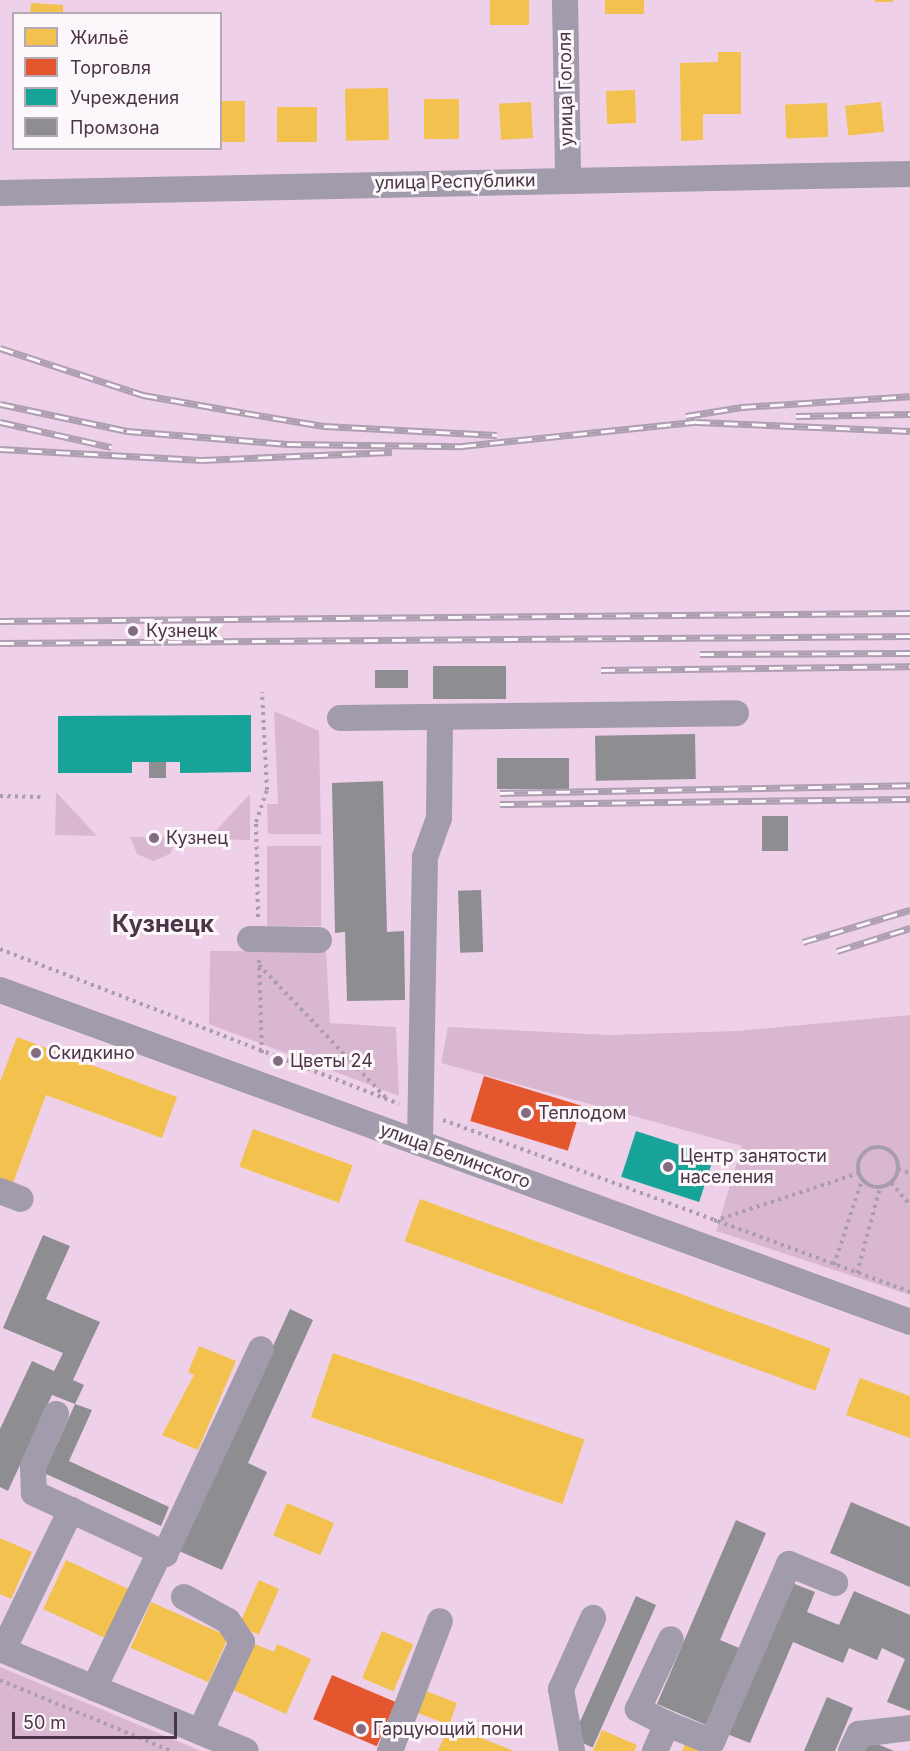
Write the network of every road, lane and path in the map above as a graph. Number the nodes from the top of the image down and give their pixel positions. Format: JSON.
{"nodes":[{"id":1,"x":565,"y":0,"type":"edge"},
{"id":2,"x":910,"y":174,"type":"edge"},
{"id":3,"x":568,"y":179,"type":"junction"},
{"id":4,"x":0,"y":193,"type":"edge"},
{"id":5,"x":262,"y":692,"type":"dead end"},
{"id":6,"x":736,"y":713,"type":"dead end"},
{"id":7,"x":440,"y":717,"type":"junction"},
{"id":8,"x":340,"y":718,"type":"dead end"},
{"id":9,"x":0,"y":796,"type":"edge"},
{"id":10,"x":43,"y":797,"type":"dead end"},
{"id":11,"x":254,"y":939,"type":"junction"},
{"id":12,"x":319,"y":940,"type":"dead end"},
{"id":13,"x":0,"y":949,"type":"edge"},
{"id":14,"x":259,"y":965,"type":"junction"},
{"id":15,"x":0,"y":990,"type":"edge"},
{"id":16,"x":262,"y":1053,"type":"junction"},
{"id":17,"x":387,"y":1099,"type":"junction"},
{"id":18,"x":420,"y":1112,"type":"junction"},
{"id":19,"x":420,"y":1143,"type":"junction"},
{"id":20,"x":898,"y":1170,"type":"junction"},
{"id":21,"x":859,"y":1173,"type":"junction"},
{"id":22,"x":910,"y":1173,"type":"edge"},
{"id":23,"x":863,"y":1180,"type":"junction"},
{"id":24,"x":891,"y":1183,"type":"junction"},
{"id":25,"x":880,"y":1188,"type":"junction"},
{"id":26,"x":910,"y":1205,"type":"edge"},
{"id":27,"x":714,"y":1221,"type":"junction"},
{"id":28,"x":834,"y":1265,"type":"junction"},
{"id":29,"x":857,"y":1273,"type":"junction"},
{"id":30,"x":910,"y":1292,"type":"edge"},
{"id":31,"x":910,"y":1322,"type":"edge"},
{"id":32,"x":261,"y":1349,"type":"dead end"},
{"id":33,"x":56,"y":1414,"type":"dead end"},
{"id":34,"x":71,"y":1510,"type":"junction"},
{"id":35,"x":160,"y":1552,"type":"junction"},
{"id":36,"x":836,"y":1583,"type":"dead end"},
{"id":37,"x":184,"y":1597,"type":"dead end"},
{"id":38,"x":593,"y":1618,"type":"dead end"},
{"id":39,"x":440,"y":1622,"type":"dead end"},
{"id":40,"x":671,"y":1639,"type":"dead end"},
{"id":41,"x":2,"y":1649,"type":"edge"},
{"id":42,"x":0,"y":1680,"type":"edge"},
{"id":43,"x":94,"y":1688,"type":"junction"},
{"id":44,"x":667,"y":1724,"type":"junction"},
{"id":45,"x":910,"y":1728,"type":"edge"},
{"id":46,"x":200,"y":1732,"type":"junction"},
{"id":47,"x":720,"y":1747,"type":"edge"},
{"id":48,"x":171,"y":1751,"type":"edge"},
{"id":49,"x":246,"y":1751,"type":"edge"},
{"id":50,"x":390,"y":1751,"type":"edge"},
{"id":51,"x":572,"y":1751,"type":"edge"},
{"id":52,"x":655,"y":1751,"type":"edge"},
{"id":53,"x":851,"y":1751,"type":"edge"}],
"edges":[{"from":1,"to":3,"type":"street","name":"улица Гоголя"},
{"from":2,"to":3,"type":"street","name":"улица Республики"},
{"from":3,"to":4,"type":"street","name":"улица Республики"},
{"from":5,"to":11,"type":"path"},
{"from":6,"to":7,"type":"street"},
{"from":7,"to":8,"type":"street"},
{"from":7,"to":18,"type":"street"},
{"from":9,"to":10,"type":"path"},
{"from":11,"to":12,"type":"street"},
{"from":11,"to":14,"type":"path"},
{"from":13,"to":16,"type":"path"},
{"from":14,"to":16,"type":"path"},
{"from":14,"to":17,"type":"path"},
{"from":15,"to":19,"type":"street","name":"улица Белинского"},
{"from":16,"to":17,"type":"path"},
{"from":17,"to":18,"type":"path"},
{"from":18,"to":19,"type":"street"},
{"from":18,"to":27,"type":"path"},
{"from":19,"to":31,"type":"street","name":"улица Белинского"},
{"from":20,"to":21,"type":"path"},
{"from":20,"to":22,"type":"path"},
{"from":20,"to":24,"type":"path"},
{"from":21,"to":23,"type":"path"},
{"from":21,"to":27,"type":"path"},
{"from":23,"to":25,"type":"path"},
{"from":23,"to":28,"type":"path"},
{"from":24,"to":25,"type":"path"},
{"from":24,"to":26,"type":"path"},
{"from":25,"to":29,"type":"path"},
{"from":27,"to":28,"type":"path"},
{"from":28,"to":29,"type":"path"},
{"from":29,"to":30,"type":"path"},
{"from":32,"to":35,"type":"street"},
{"from":33,"to":34,"type":"street"},
{"from":34,"to":35,"type":"street"},
{"from":34,"to":41,"type":"street"},
{"from":35,"to":43,"type":"street"},
{"from":36,"to":47,"type":"street"},
{"from":37,"to":46,"type":"street"},
{"from":38,"to":51,"type":"street"},
{"from":39,"to":50,"type":"street"},
{"from":40,"to":44,"type":"street"},
{"from":41,"to":43,"type":"street"},
{"from":42,"to":48,"type":"path"},
{"from":43,"to":46,"type":"street"},
{"from":44,"to":47,"type":"street"},
{"from":44,"to":52,"type":"street"},
{"from":45,"to":53,"type":"street"},
{"from":46,"to":49,"type":"street"}]}
